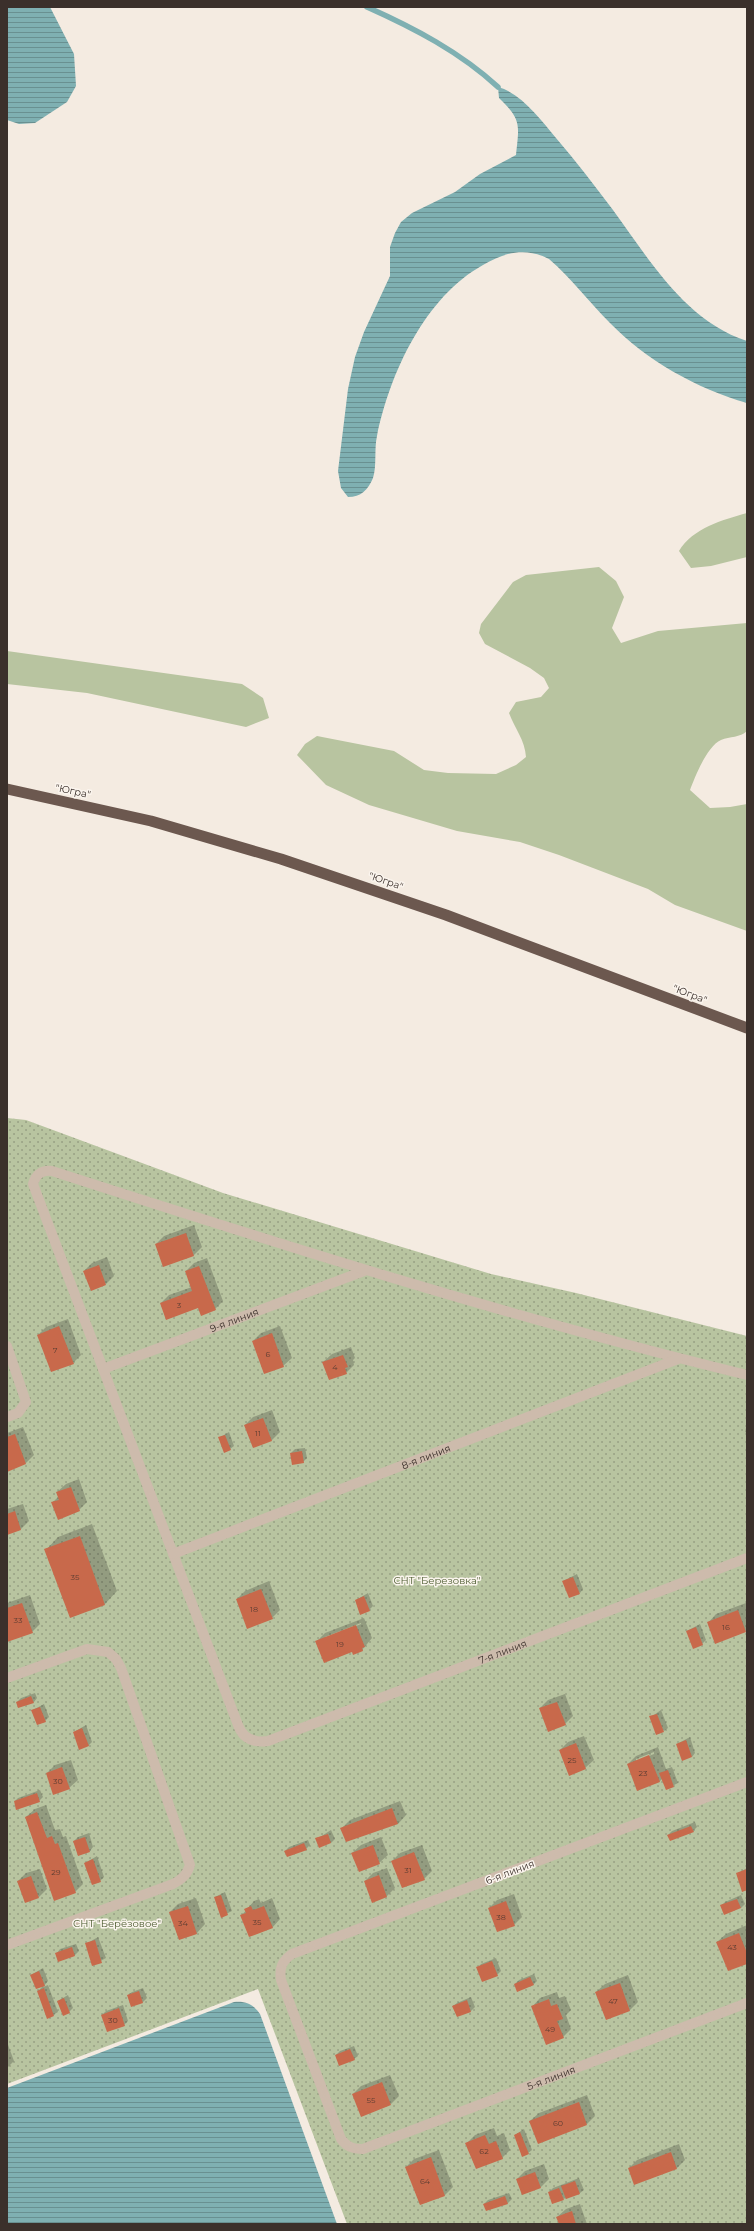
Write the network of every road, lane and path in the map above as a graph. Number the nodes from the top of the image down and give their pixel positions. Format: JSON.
{"nodes":[{"id":1,"x":7,"y":789,"type":"edge"},
{"id":2,"x":747,"y":1028,"type":"edge"},
{"id":3,"x":364,"y":1271,"type":"junction"},
{"id":4,"x":7,"y":1346,"type":"edge"},
{"id":5,"x":678,"y":1359,"type":"junction"},
{"id":6,"x":103,"y":1369,"type":"junction"},
{"id":7,"x":747,"y":1375,"type":"edge"},
{"id":8,"x":7,"y":1417,"type":"edge"},
{"id":9,"x":173,"y":1554,"type":"junction"},
{"id":10,"x":747,"y":1558,"type":"edge"},
{"id":11,"x":7,"y":1678,"type":"edge"},
{"id":12,"x":747,"y":1782,"type":"edge"},
{"id":13,"x":7,"y":1945,"type":"edge"},
{"id":14,"x":747,"y":2003,"type":"edge"},
{"id":15,"x":354,"y":2149,"type":"joint"}],
"edges":[{"from":1,"to":2,"type":"highway","name":"\"Югра\""},
{"from":3,"to":5,"type":"street"},
{"from":3,"to":6,"type":"street","name":"9-я линия"},
{"from":3,"to":6,"type":"street"},
{"from":4,"to":8,"type":"street"},
{"from":5,"to":7,"type":"street"},
{"from":5,"to":9,"type":"street","name":"8-я линия"},
{"from":6,"to":9,"type":"street"},
{"from":9,"to":10,"type":"street","name":"7-я линия"},
{"from":11,"to":13,"type":"street"},
{"from":12,"to":15,"type":"street","name":"6-я линия"},
{"from":14,"to":15,"type":"street","name":"5-я линия"}]}
